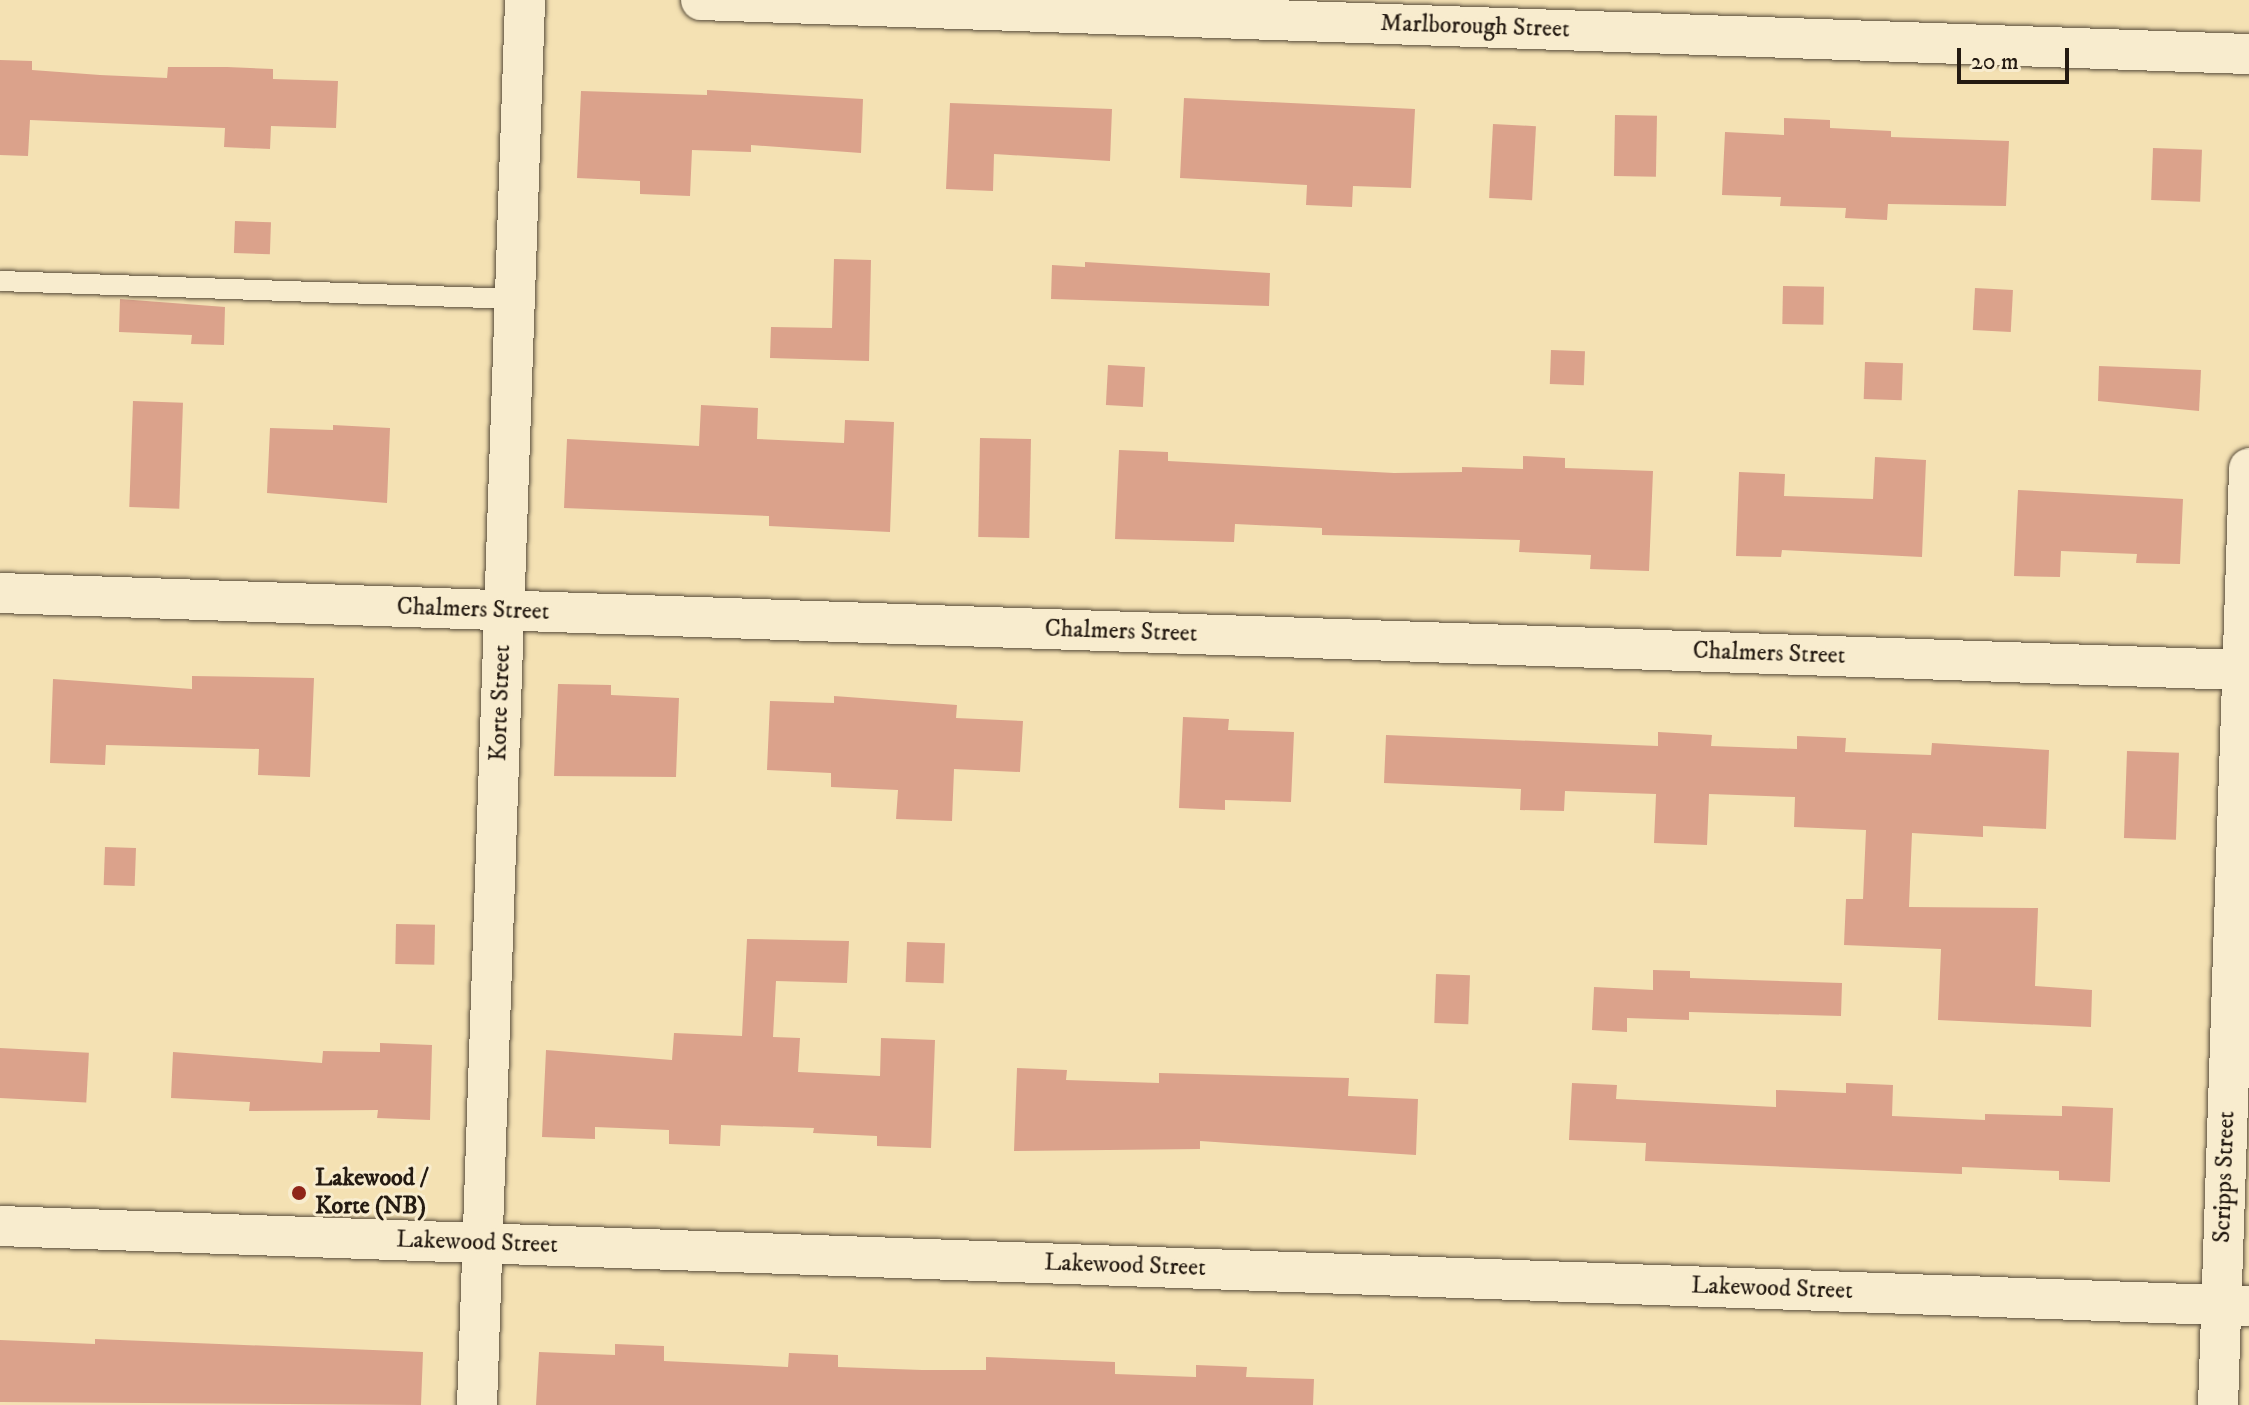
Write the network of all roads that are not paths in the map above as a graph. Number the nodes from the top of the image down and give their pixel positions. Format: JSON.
{"nodes":[{"id":1,"x":525,"y":0,"type":"edge"},
{"id":2,"x":701,"y":0,"type":"edge"},
{"id":3,"x":2249,"y":54,"type":"edge"},
{"id":4,"x":0,"y":281,"type":"edge"},
{"id":5,"x":515,"y":299,"type":"junction"},
{"id":6,"x":2249,"y":469,"type":"edge"},
{"id":7,"x":0,"y":593,"type":"edge"},
{"id":8,"x":504,"y":611,"type":"junction"},
{"id":9,"x":2242,"y":670,"type":"junction"},
{"id":10,"x":0,"y":1226,"type":"edge"},
{"id":11,"x":483,"y":1243,"type":"junction"},
{"id":12,"x":2235,"y":1306,"type":"edge"},
{"id":13,"x":477,"y":1405,"type":"edge"},
{"id":14,"x":2218,"y":1405,"type":"edge"}],
"edges":[{"from":1,"to":5,"type":"street","name":"Korte Street"},
{"from":2,"to":3,"type":"street","name":"Marlborough Street"},
{"from":4,"to":5,"type":"lane"},
{"from":5,"to":8,"type":"street","name":"Korte Street"},
{"from":6,"to":9,"type":"street","name":"Scripps Street"},
{"from":7,"to":8,"type":"street","name":"Chalmers Street"},
{"from":8,"to":9,"type":"street","name":"Chalmers Street"},
{"from":8,"to":11,"type":"street","name":"Korte Street"},
{"from":9,"to":12,"type":"street","name":"Scripps Street"},
{"from":10,"to":11,"type":"street","name":"Lakewood Street"},
{"from":11,"to":12,"type":"street","name":"Lakewood Street"},
{"from":11,"to":13,"type":"street","name":"Korte Street"},
{"from":12,"to":14,"type":"street","name":"Scripps Street"}]}
